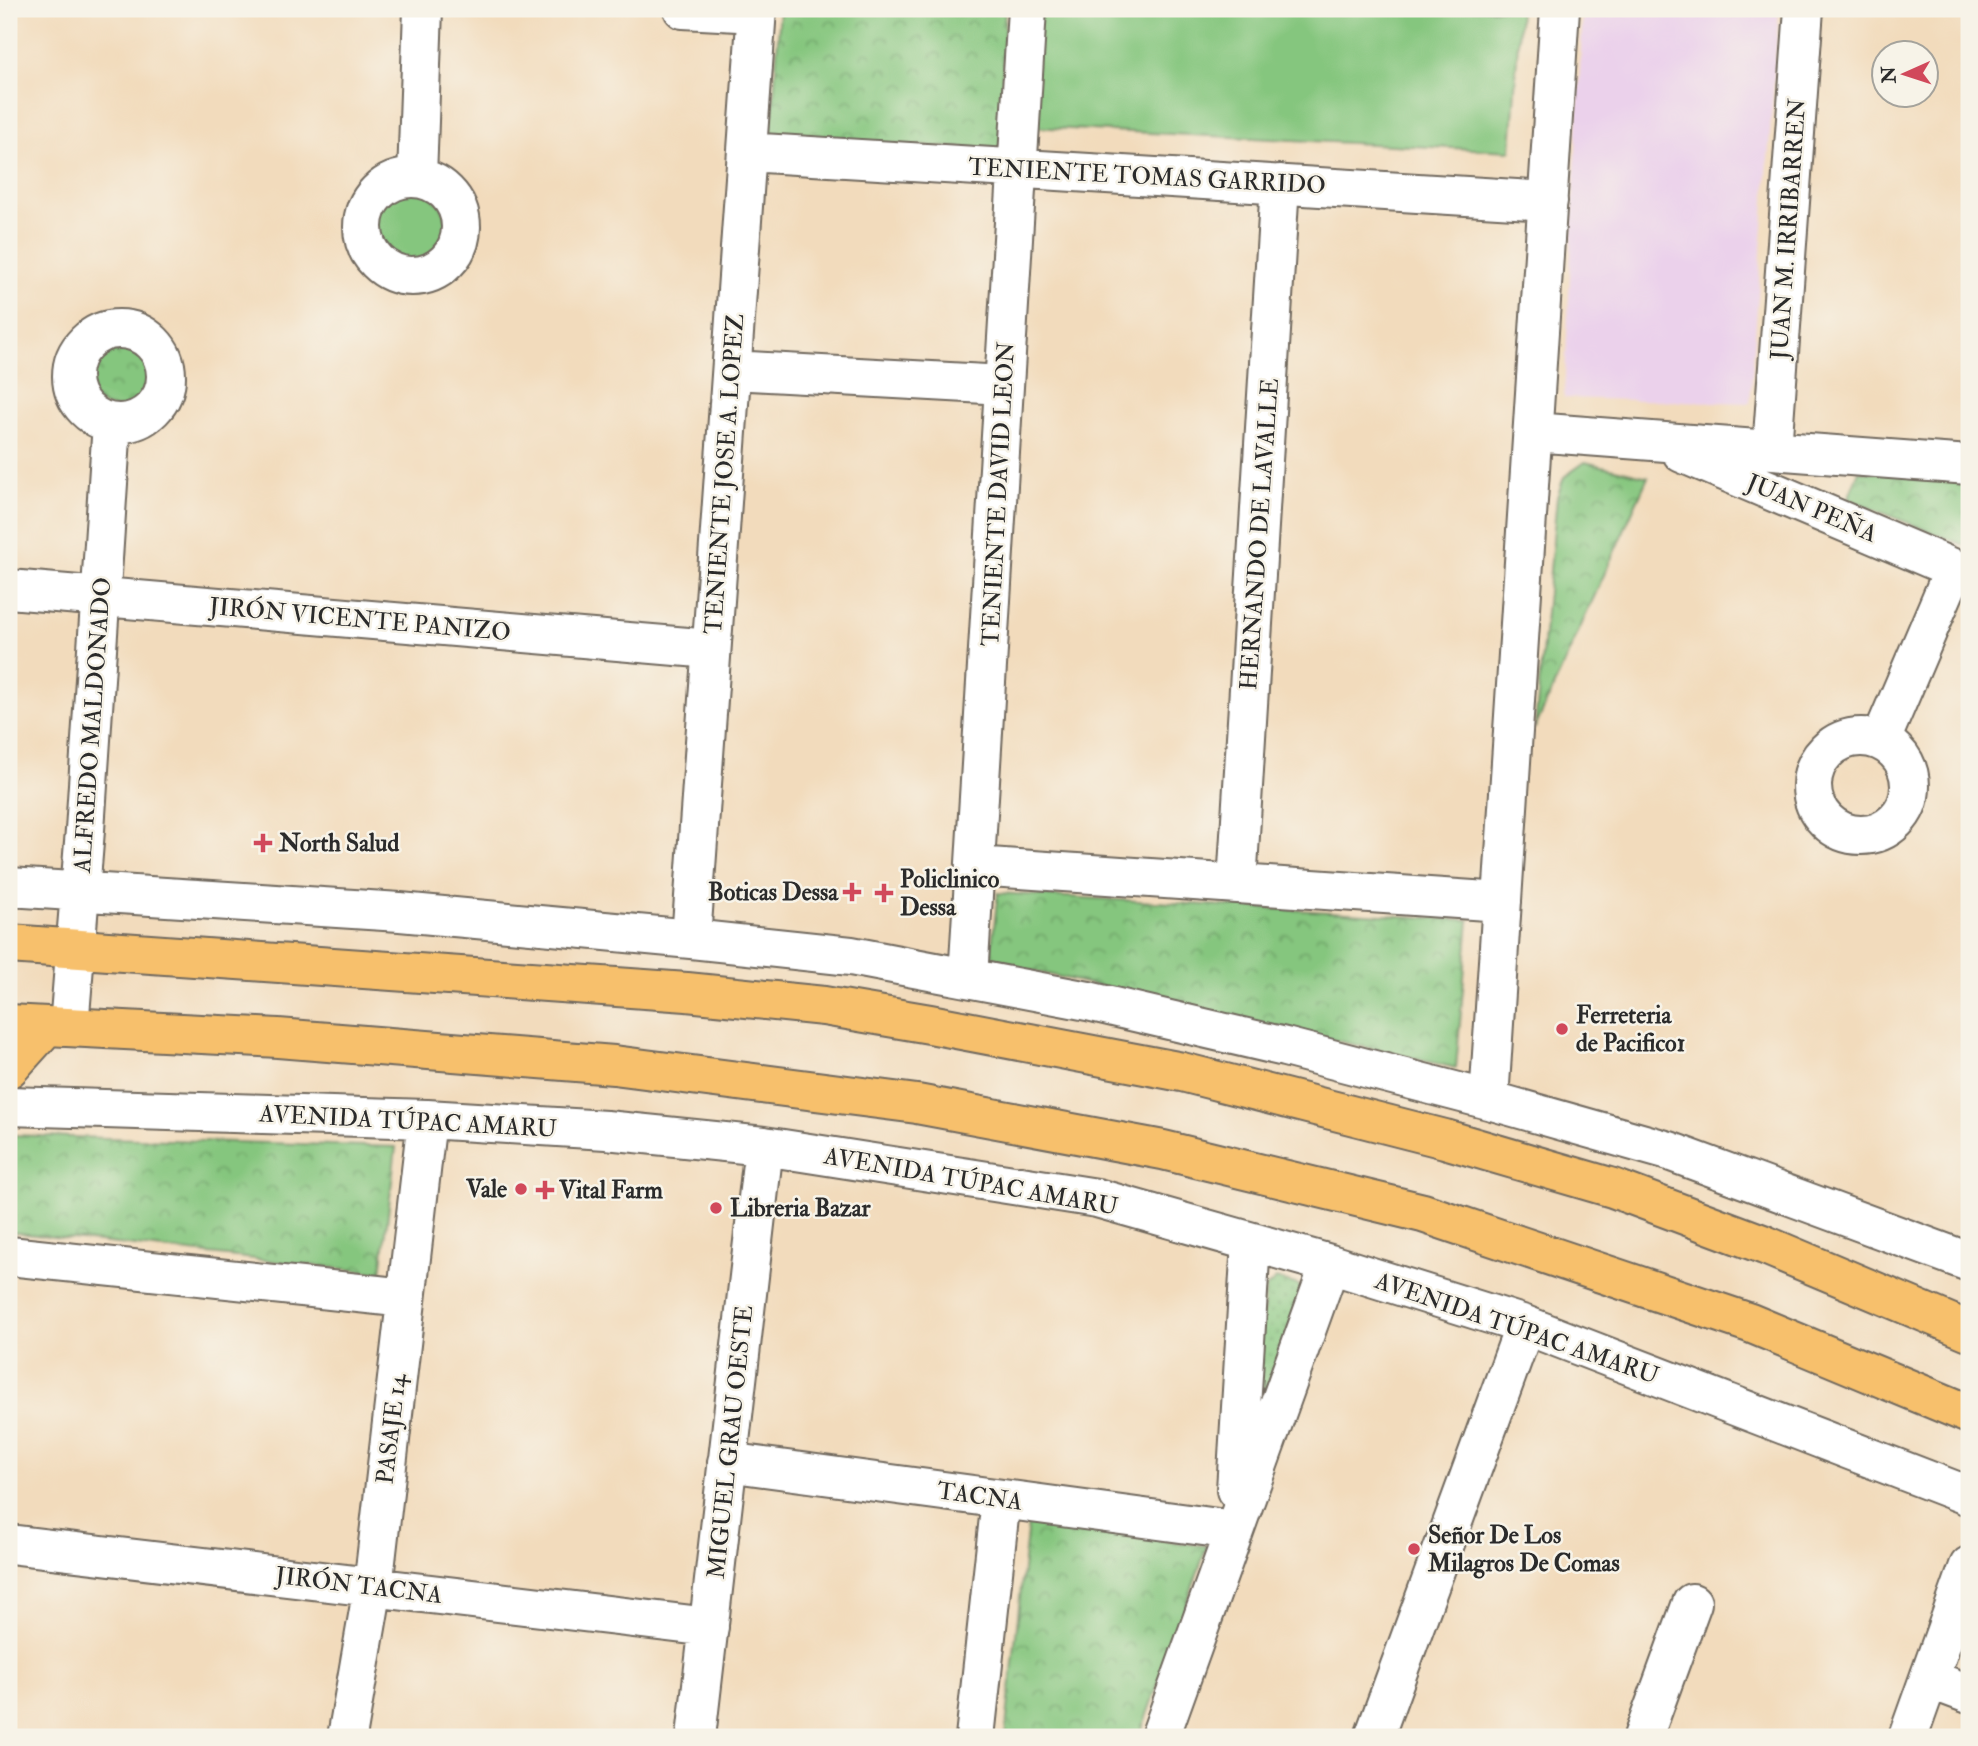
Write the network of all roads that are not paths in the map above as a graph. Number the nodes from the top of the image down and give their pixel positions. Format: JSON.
{"nodes":[{"id":1,"x":423,"y":9,"type":"edge"},
{"id":2,"x":682,"y":9,"type":"edge"},
{"id":3,"x":1027,"y":9,"type":"edge"},
{"id":4,"x":1560,"y":9,"type":"edge"},
{"id":5,"x":1804,"y":9,"type":"edge"},
{"id":6,"x":757,"y":11,"type":"edge"},
{"id":7,"x":747,"y":152,"type":"junction"},
{"id":8,"x":1017,"y":169,"type":"junction"},
{"id":9,"x":417,"y":177,"type":"dead end"},
{"id":10,"x":1280,"y":184,"type":"junction"},
{"id":11,"x":1548,"y":201,"type":"junction"},
{"id":12,"x":732,"y":370,"type":"junction"},
{"id":13,"x":1004,"y":385,"type":"junction"},
{"id":14,"x":112,"y":423,"type":"dead end"},
{"id":15,"x":1533,"y":432,"type":"junction"},
{"id":16,"x":1654,"y":441,"type":"junction"},
{"id":17,"x":1772,"y":450,"type":"junction"},
{"id":18,"x":1969,"y":465,"type":"edge"},
{"id":19,"x":1962,"y":572,"type":"edge"},
{"id":20,"x":9,"y":589,"type":"edge"},
{"id":21,"x":101,"y":596,"type":"junction"},
{"id":22,"x":712,"y":649,"type":"junction"},
{"id":23,"x":1881,"y":740,"type":"dead end"},
{"id":24,"x":975,"y":866,"type":"junction"},
{"id":25,"x":1237,"y":884,"type":"junction"},
{"id":26,"x":9,"y":887,"type":"edge"},
{"id":27,"x":80,"y":891,"type":"junction"},
{"id":28,"x":1502,"y":902,"type":"junction"},
{"id":29,"x":691,"y":939,"type":"junction"},
{"id":30,"x":9,"y":944,"type":"edge"},
{"id":31,"x":76,"y":948,"type":"junction"},
{"id":32,"x":968,"y":978,"type":"junction"},
{"id":33,"x":41,"y":1026,"type":"edge"},
{"id":34,"x":9,"y":1068,"type":"edge"},
{"id":35,"x":1489,"y":1100,"type":"junction"},
{"id":36,"x":9,"y":1107,"type":"edge"},
{"id":37,"x":427,"y":1119,"type":"junction"},
{"id":38,"x":764,"y":1146,"type":"junction"},
{"id":39,"x":1251,"y":1242,"type":"junction"},
{"id":40,"x":1966,"y":1250,"type":"edge"},
{"id":41,"x":9,"y":1256,"type":"edge"},
{"id":42,"x":1330,"y":1264,"type":"junction"},
{"id":43,"x":406,"y":1298,"type":"junction"},
{"id":44,"x":1525,"y":1325,"type":"junction"},
{"id":45,"x":1969,"y":1331,"type":"edge"},
{"id":46,"x":1966,"y":1421,"type":"edge"},
{"id":47,"x":727,"y":1462,"type":"junction"},
{"id":48,"x":1969,"y":1496,"type":"edge"},
{"id":49,"x":1001,"y":1499,"type":"junction"},
{"id":50,"x":1233,"y":1530,"type":"junction"},
{"id":51,"x":9,"y":1544,"type":"edge"},
{"id":52,"x":1969,"y":1566,"type":"edge"},
{"id":53,"x":373,"y":1587,"type":"junction"},
{"id":54,"x":1692,"y":1603,"type":"dead end"},
{"id":55,"x":709,"y":1627,"type":"junction"},
{"id":56,"x":1929,"y":1679,"type":"junction"},
{"id":57,"x":1969,"y":1694,"type":"edge"},
{"id":58,"x":347,"y":1737,"type":"edge"},
{"id":59,"x":696,"y":1737,"type":"edge"},
{"id":60,"x":975,"y":1737,"type":"edge"},
{"id":61,"x":1160,"y":1737,"type":"edge"},
{"id":62,"x":1374,"y":1737,"type":"edge"},
{"id":63,"x":1643,"y":1737,"type":"edge"},
{"id":64,"x":1908,"y":1737,"type":"edge"}],
"edges":[{"from":1,"to":9,"type":"street"},
{"from":2,"to":6,"type":"street"},
{"from":3,"to":8,"type":"street","name":"TENIENTE DAVID LEON"},
{"from":4,"to":11,"type":"street"},
{"from":5,"to":17,"type":"street","name":"JUAN M. IRRIBARREN"},
{"from":6,"to":7,"type":"street","name":"TENIENTE JOSE A. LOPEZ"},
{"from":7,"to":8,"type":"street","name":"TENIENTE TOMAS GARRIDO"},
{"from":7,"to":12,"type":"street","name":"TENIENTE JOSE A. LOPEZ"},
{"from":8,"to":10,"type":"street","name":"TENIENTE TOMAS GARRIDO"},
{"from":8,"to":13,"type":"street","name":"TENIENTE DAVID LEON"},
{"from":10,"to":11,"type":"street","name":"TENIENTE TOMAS GARRIDO"},
{"from":10,"to":25,"type":"street","name":"HERNANDO DE LAVALLE"},
{"from":11,"to":15,"type":"street"},
{"from":12,"to":13,"type":"street"},
{"from":12,"to":22,"type":"street","name":"TENIENTE JOSE A. LOPEZ"},
{"from":13,"to":24,"type":"street","name":"TENIENTE DAVID LEON"},
{"from":14,"to":21,"type":"street","name":"ALFREDO MALDONADO"},
{"from":15,"to":16,"type":"street","name":"JUAN PEÑA"},
{"from":15,"to":28,"type":"street"},
{"from":16,"to":17,"type":"street","name":"JUAN PEÑA"},
{"from":16,"to":19,"type":"street","name":"JUAN PEÑA"},
{"from":17,"to":18,"type":"street","name":"JUAN PEÑA"},
{"from":19,"to":23,"type":"street"},
{"from":20,"to":21,"type":"street","name":"JIRÓN VICENTE PANIZO"},
{"from":21,"to":22,"type":"street","name":"JIRÓN VICENTE PANIZO"},
{"from":21,"to":27,"type":"street","name":"ALFREDO MALDONADO"},
{"from":22,"to":29,"type":"street","name":"TENIENTE JOSE A. LOPEZ"},
{"from":24,"to":25,"type":"street"},
{"from":24,"to":32,"type":"street","name":"TENIENTE DAVID LEON"},
{"from":25,"to":28,"type":"street"},
{"from":26,"to":27,"type":"street"},
{"from":27,"to":29,"type":"street"},
{"from":27,"to":31,"type":"street","name":"ALFREDO MALDONADO"},
{"from":28,"to":35,"type":"street"},
{"from":29,"to":32,"type":"street"},
{"from":30,"to":31,"type":"highway"},
{"from":31,"to":33,"type":"street","name":"ALFREDO MALDONADO"},
{"from":31,"to":45,"type":"highway"},
{"from":32,"to":35,"type":"street"},
{"from":33,"to":34,"type":"highway"},
{"from":33,"to":46,"type":"highway"},
{"from":35,"to":40,"type":"street"},
{"from":36,"to":37,"type":"street","name":"AVENIDA TÚPAC AMARU"},
{"from":37,"to":38,"type":"street","name":"AVENIDA TÚPAC AMARU"},
{"from":37,"to":43,"type":"street","name":"PASAJE 14"},
{"from":38,"to":39,"type":"street","name":"AVENIDA TÚPAC AMARU"},
{"from":38,"to":47,"type":"street","name":"MIGUEL GRAU OESTE"},
{"from":39,"to":42,"type":"street","name":"AVENIDA TÚPAC AMARU"},
{"from":39,"to":50,"type":"street"},
{"from":41,"to":43,"type":"street"},
{"from":42,"to":44,"type":"street","name":"AVENIDA TÚPAC AMARU"},
{"from":42,"to":50,"type":"street"},
{"from":43,"to":53,"type":"street","name":"PASAJE 14"},
{"from":44,"to":48,"type":"street","name":"AVENIDA TÚPAC AMARU"},
{"from":44,"to":62,"type":"street"},
{"from":47,"to":49,"type":"street","name":"TACNA"},
{"from":47,"to":55,"type":"street","name":"MIGUEL GRAU OESTE"},
{"from":49,"to":50,"type":"street","name":"TACNA"},
{"from":49,"to":60,"type":"street"},
{"from":50,"to":61,"type":"street"},
{"from":51,"to":53,"type":"street","name":"JIRÓN TACNA"},
{"from":52,"to":56,"type":"street"},
{"from":53,"to":55,"type":"street","name":"JIRÓN TACNA"},
{"from":53,"to":58,"type":"street","name":"PASAJE 14"},
{"from":54,"to":63,"type":"street"},
{"from":55,"to":59,"type":"street","name":"MIGUEL GRAU OESTE"},
{"from":56,"to":57,"type":"street"},
{"from":56,"to":64,"type":"street"}]}
